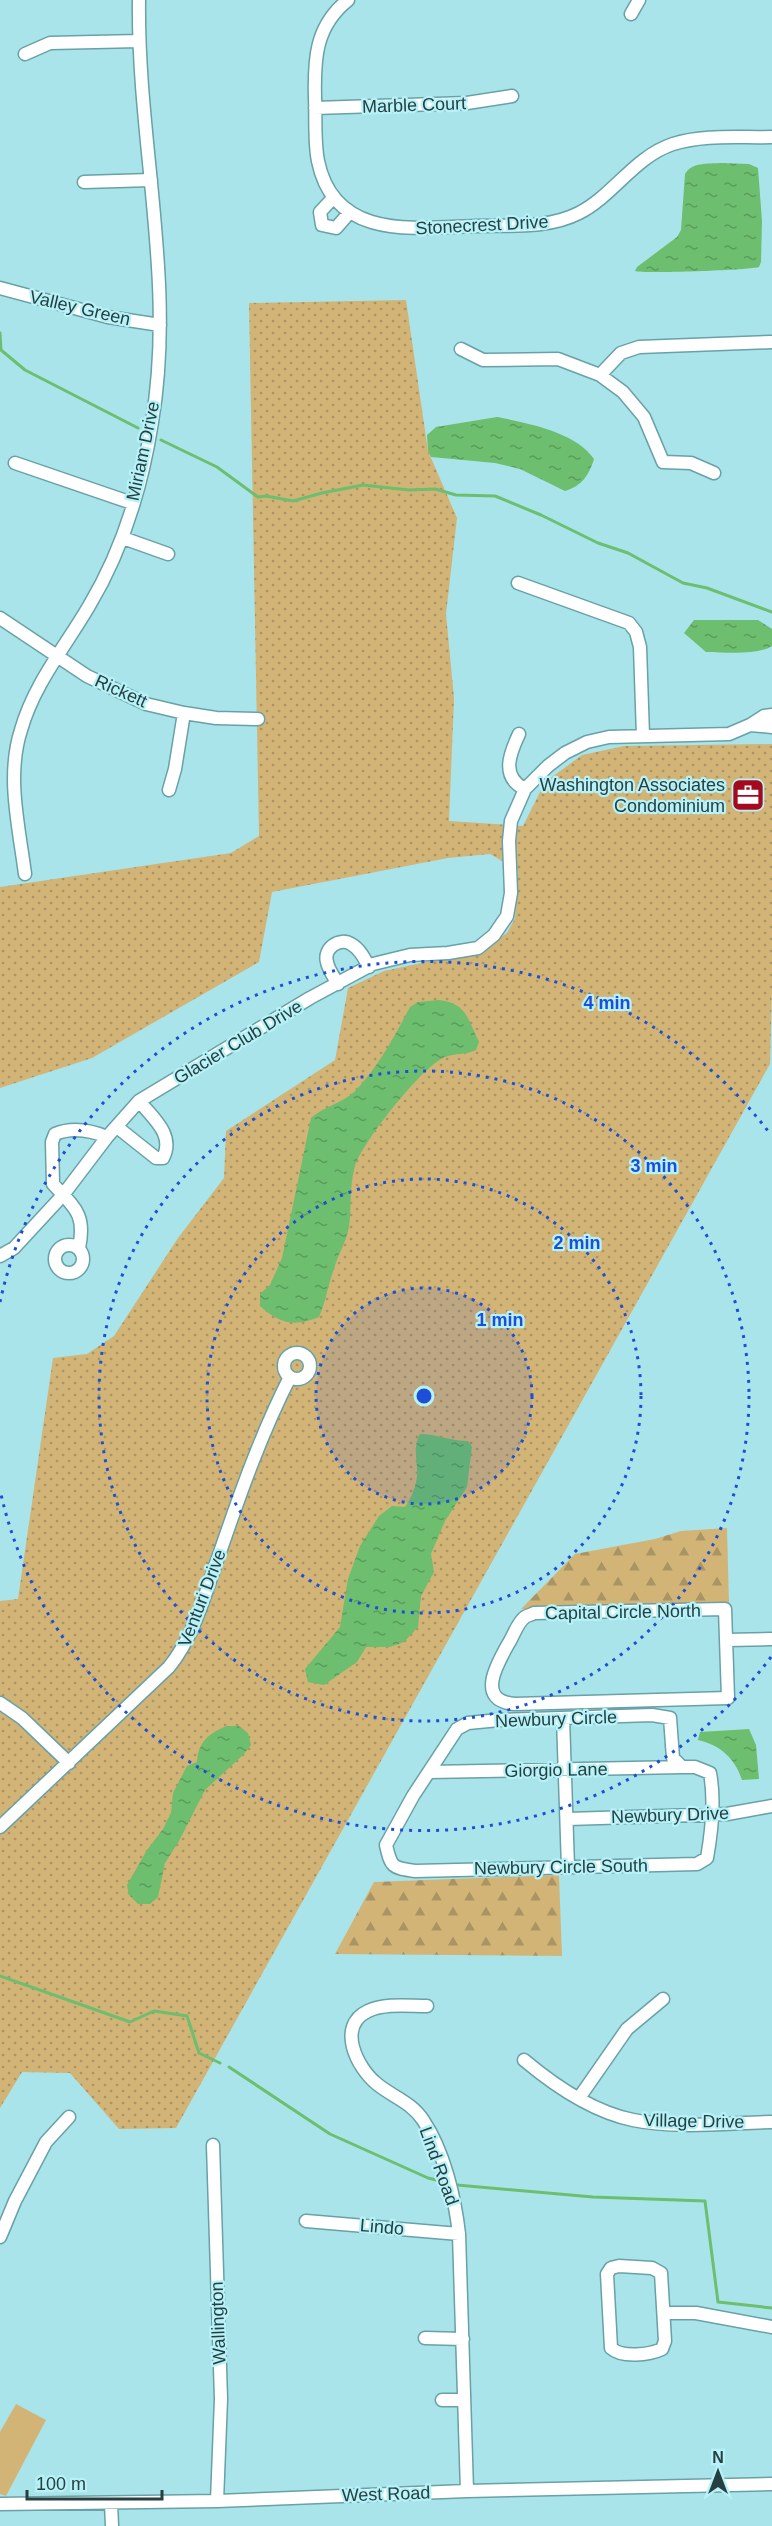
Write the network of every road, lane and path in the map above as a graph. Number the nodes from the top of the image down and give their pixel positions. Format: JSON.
{"nodes":[{"id":1,"x":139,"y":0,"type":"edge"},
{"id":2,"x":348,"y":0,"type":"edge"},
{"id":3,"x":639,"y":0,"type":"edge"},
{"id":4,"x":631,"y":14,"type":"dead end"},
{"id":5,"x":139,"y":41,"type":"junction"},
{"id":6,"x":25,"y":54,"type":"dead end"},
{"id":7,"x":513,"y":96,"type":"dead end"},
{"id":8,"x":315,"y":108,"type":"junction"},
{"id":9,"x":772,"y":137,"type":"edge"},
{"id":10,"x":151,"y":180,"type":"junction"},
{"id":11,"x":84,"y":182,"type":"dead end"},
{"id":12,"x":334,"y":197,"type":"junction"},
{"id":13,"x":350,"y":212,"type":"junction"},
{"id":14,"x":0,"y":288,"type":"edge"},
{"id":15,"x":160,"y":325,"type":"junction"},
{"id":16,"x":772,"y":342,"type":"edge"},
{"id":17,"x":461,"y":349,"type":"dead end"},
{"id":18,"x":600,"y":375,"type":"junction"},
{"id":19,"x":15,"y":463,"type":"dead end"},
{"id":20,"x":714,"y":473,"type":"dead end"},
{"id":21,"x":132,"y":503,"type":"junction"},
{"id":22,"x":123,"y":538,"type":"junction"},
{"id":23,"x":168,"y":554,"type":"dead end"},
{"id":24,"x":518,"y":583,"type":"dead end"},
{"id":25,"x":0,"y":618,"type":"edge"},
{"id":26,"x":58,"y":654,"type":"junction"},
{"id":27,"x":184,"y":713,"type":"junction"},
{"id":28,"x":772,"y":715,"type":"edge"},
{"id":29,"x":258,"y":719,"type":"dead end"},
{"id":30,"x":750,"y":724,"type":"junction"},
{"id":31,"x":772,"y":727,"type":"edge"},
{"id":32,"x":519,"y":734,"type":"dead end"},
{"id":33,"x":643,"y":736,"type":"junction"},
{"id":34,"x":525,"y":789,"type":"junction"},
{"id":35,"x":169,"y":790,"type":"dead end"},
{"id":36,"x":14,"y":793,"type":"junction"},
{"id":37,"x":0,"y":794,"type":"edge"},
{"id":38,"x":25,"y":874,"type":"dead end"},
{"id":39,"x":369,"y":967,"type":"junction"},
{"id":40,"x":338,"y":984,"type":"junction"},
{"id":41,"x":139,"y":1101,"type":"junction"},
{"id":42,"x":117,"y":1127,"type":"junction"},
{"id":43,"x":107,"y":1137,"type":"junction"},
{"id":44,"x":63,"y":1195,"type":"junction"},
{"id":45,"x":79,"y":1248,"type":"dead end"},
{"id":46,"x":0,"y":1256,"type":"edge"},
{"id":47,"x":290,"y":1377,"type":"dead end"},
{"id":48,"x":772,"y":1639,"type":"edge"},
{"id":49,"x":727,"y":1640,"type":"junction"},
{"id":50,"x":671,"y":1700,"type":"junction"},
{"id":51,"x":0,"y":1703,"type":"edge"},
{"id":52,"x":563,"y":1718,"type":"junction"},
{"id":53,"x":670,"y":1718,"type":"junction"},
{"id":54,"x":69,"y":1763,"type":"junction"},
{"id":55,"x":682,"y":1767,"type":"junction"},
{"id":56,"x":565,"y":1770,"type":"junction"},
{"id":57,"x":429,"y":1772,"type":"junction"},
{"id":58,"x":772,"y":1806,"type":"edge"},
{"id":59,"x":711,"y":1814,"type":"junction"},
{"id":60,"x":568,"y":1819,"type":"junction"},
{"id":61,"x":0,"y":1827,"type":"edge"},
{"id":62,"x":386,"y":1845,"type":"joint"},
{"id":63,"x":568,"y":1867,"type":"junction"},
{"id":64,"x":663,"y":1999,"type":"dead end"},
{"id":65,"x":427,"y":2006,"type":"dead end"},
{"id":66,"x":525,"y":2060,"type":"dead end"},
{"id":67,"x":579,"y":2098,"type":"junction"},
{"id":68,"x":69,"y":2117,"type":"dead end"},
{"id":69,"x":772,"y":2122,"type":"edge"},
{"id":70,"x":213,"y":2145,"type":"dead end"},
{"id":71,"x":306,"y":2221,"type":"dead end"},
{"id":72,"x":459,"y":2234,"type":"junction"},
{"id":73,"x":0,"y":2237,"type":"edge"},
{"id":74,"x":664,"y":2313,"type":"junction"},
{"id":75,"x":772,"y":2327,"type":"edge"},
{"id":76,"x":425,"y":2338,"type":"dead end"},
{"id":77,"x":463,"y":2340,"type":"junction"},
{"id":78,"x":442,"y":2400,"type":"dead end"},
{"id":79,"x":464,"y":2400,"type":"junction"},
{"id":80,"x":772,"y":2484,"type":"edge"},
{"id":81,"x":466,"y":2491,"type":"junction"},
{"id":82,"x":217,"y":2500,"type":"junction"},
{"id":83,"x":111,"y":2503,"type":"junction"},
{"id":84,"x":0,"y":2504,"type":"edge"},
{"id":85,"x":112,"y":2526,"type":"edge"}],
"edges":[{"from":1,"to":5,"type":"street","name":"Miriam Drive"},
{"from":2,"to":8,"type":"street","name":"Stonecrest Drive"},
{"from":3,"to":4,"type":"street"},
{"from":5,"to":6,"type":"street"},
{"from":5,"to":10,"type":"street","name":"Miriam Drive"},
{"from":7,"to":8,"type":"street","name":"Marble Court"},
{"from":8,"to":12,"type":"street","name":"Stonecrest Drive"},
{"from":9,"to":13,"type":"street","name":"Stonecrest Drive"},
{"from":10,"to":11,"type":"street"},
{"from":10,"to":15,"type":"street","name":"Miriam Drive"},
{"from":12,"to":13,"type":"street","name":"Stonecrest Drive"},
{"from":12,"to":13,"type":"street"},
{"from":14,"to":15,"type":"street","name":"Valley Green"},
{"from":15,"to":21,"type":"street","name":"Miriam Drive"},
{"from":16,"to":18,"type":"street"},
{"from":17,"to":18,"type":"street"},
{"from":18,"to":20,"type":"street"},
{"from":19,"to":21,"type":"street"},
{"from":21,"to":22,"type":"street","name":"Miriam Drive"},
{"from":22,"to":23,"type":"street"},
{"from":22,"to":26,"type":"street","name":"Miriam Drive"},
{"from":24,"to":33,"type":"street"},
{"from":25,"to":26,"type":"street","name":"Rickett"},
{"from":26,"to":27,"type":"street","name":"Rickett"},
{"from":26,"to":36,"type":"street","name":"Miriam Drive"},
{"from":27,"to":29,"type":"street","name":"Rickett"},
{"from":27,"to":35,"type":"street"},
{"from":28,"to":30,"type":"street","name":"Glacier Club Drive"},
{"from":30,"to":31,"type":"street","name":"Glacier Club Drive"},
{"from":30,"to":33,"type":"street","name":"Glacier Club Drive"},
{"from":32,"to":34,"type":"street"},
{"from":33,"to":34,"type":"street","name":"Glacier Club Drive"},
{"from":34,"to":39,"type":"street","name":"Glacier Club Drive"},
{"from":36,"to":37,"type":"street"},
{"from":36,"to":38,"type":"street","name":"Miriam Drive"},
{"from":39,"to":40,"type":"street","name":"Glacier Club Drive"},
{"from":39,"to":40,"type":"street"},
{"from":40,"to":41,"type":"street","name":"Glacier Club Drive"},
{"from":41,"to":42,"type":"street","name":"Glacier Club Drive"},
{"from":41,"to":42,"type":"street"},
{"from":42,"to":43,"type":"street","name":"Glacier Club Drive"},
{"from":43,"to":44,"type":"street","name":"Glacier Club Drive"},
{"from":43,"to":44,"type":"street"},
{"from":44,"to":45,"type":"street"},
{"from":44,"to":46,"type":"street","name":"Glacier Club Drive"},
{"from":47,"to":54,"type":"street","name":"Venturi Drive"},
{"from":48,"to":49,"type":"street"},
{"from":49,"to":50,"type":"street"},
{"from":49,"to":50,"type":"street","name":"Capital Circle North"},
{"from":50,"to":53,"type":"street"},
{"from":51,"to":54,"type":"street"},
{"from":52,"to":53,"type":"street","name":"Newbury Circle"},
{"from":52,"to":56,"type":"street"},
{"from":52,"to":57,"type":"street","name":"Newbury Circle"},
{"from":53,"to":55,"type":"street"},
{"from":54,"to":61,"type":"street","name":"Venturi Drive"},
{"from":55,"to":56,"type":"street","name":"Giorgio Lane"},
{"from":55,"to":59,"type":"street"},
{"from":56,"to":57,"type":"street","name":"Giorgio Lane"},
{"from":56,"to":60,"type":"street"},
{"from":57,"to":62,"type":"street","name":"Newbury Circle"},
{"from":58,"to":59,"type":"street","name":"Newbury Drive"},
{"from":59,"to":60,"type":"street","name":"Newbury Drive"},
{"from":59,"to":63,"type":"street","name":"Newbury Circle South"},
{"from":60,"to":63,"type":"street"},
{"from":62,"to":63,"type":"street","name":"Newbury Circle South"},
{"from":64,"to":67,"type":"street"},
{"from":65,"to":72,"type":"street","name":"Lind Road"},
{"from":66,"to":67,"type":"street","name":"Village Drive"},
{"from":67,"to":69,"type":"street","name":"Village Drive"},
{"from":68,"to":73,"type":"street"},
{"from":70,"to":82,"type":"street","name":"Wallington"},
{"from":71,"to":72,"type":"street","name":"Lindo"},
{"from":72,"to":77,"type":"street","name":"Lind Road"},
{"from":74,"to":74,"type":"street"},
{"from":74,"to":75,"type":"street"},
{"from":76,"to":77,"type":"street"},
{"from":77,"to":79,"type":"street","name":"Lind Road"},
{"from":78,"to":79,"type":"street"},
{"from":79,"to":81,"type":"street","name":"Lind Road"},
{"from":80,"to":81,"type":"street","name":"West Road"},
{"from":81,"to":82,"type":"street","name":"West Road"},
{"from":82,"to":83,"type":"street","name":"West Road"},
{"from":83,"to":84,"type":"street","name":"West Road"},
{"from":83,"to":85,"type":"street"}]}
